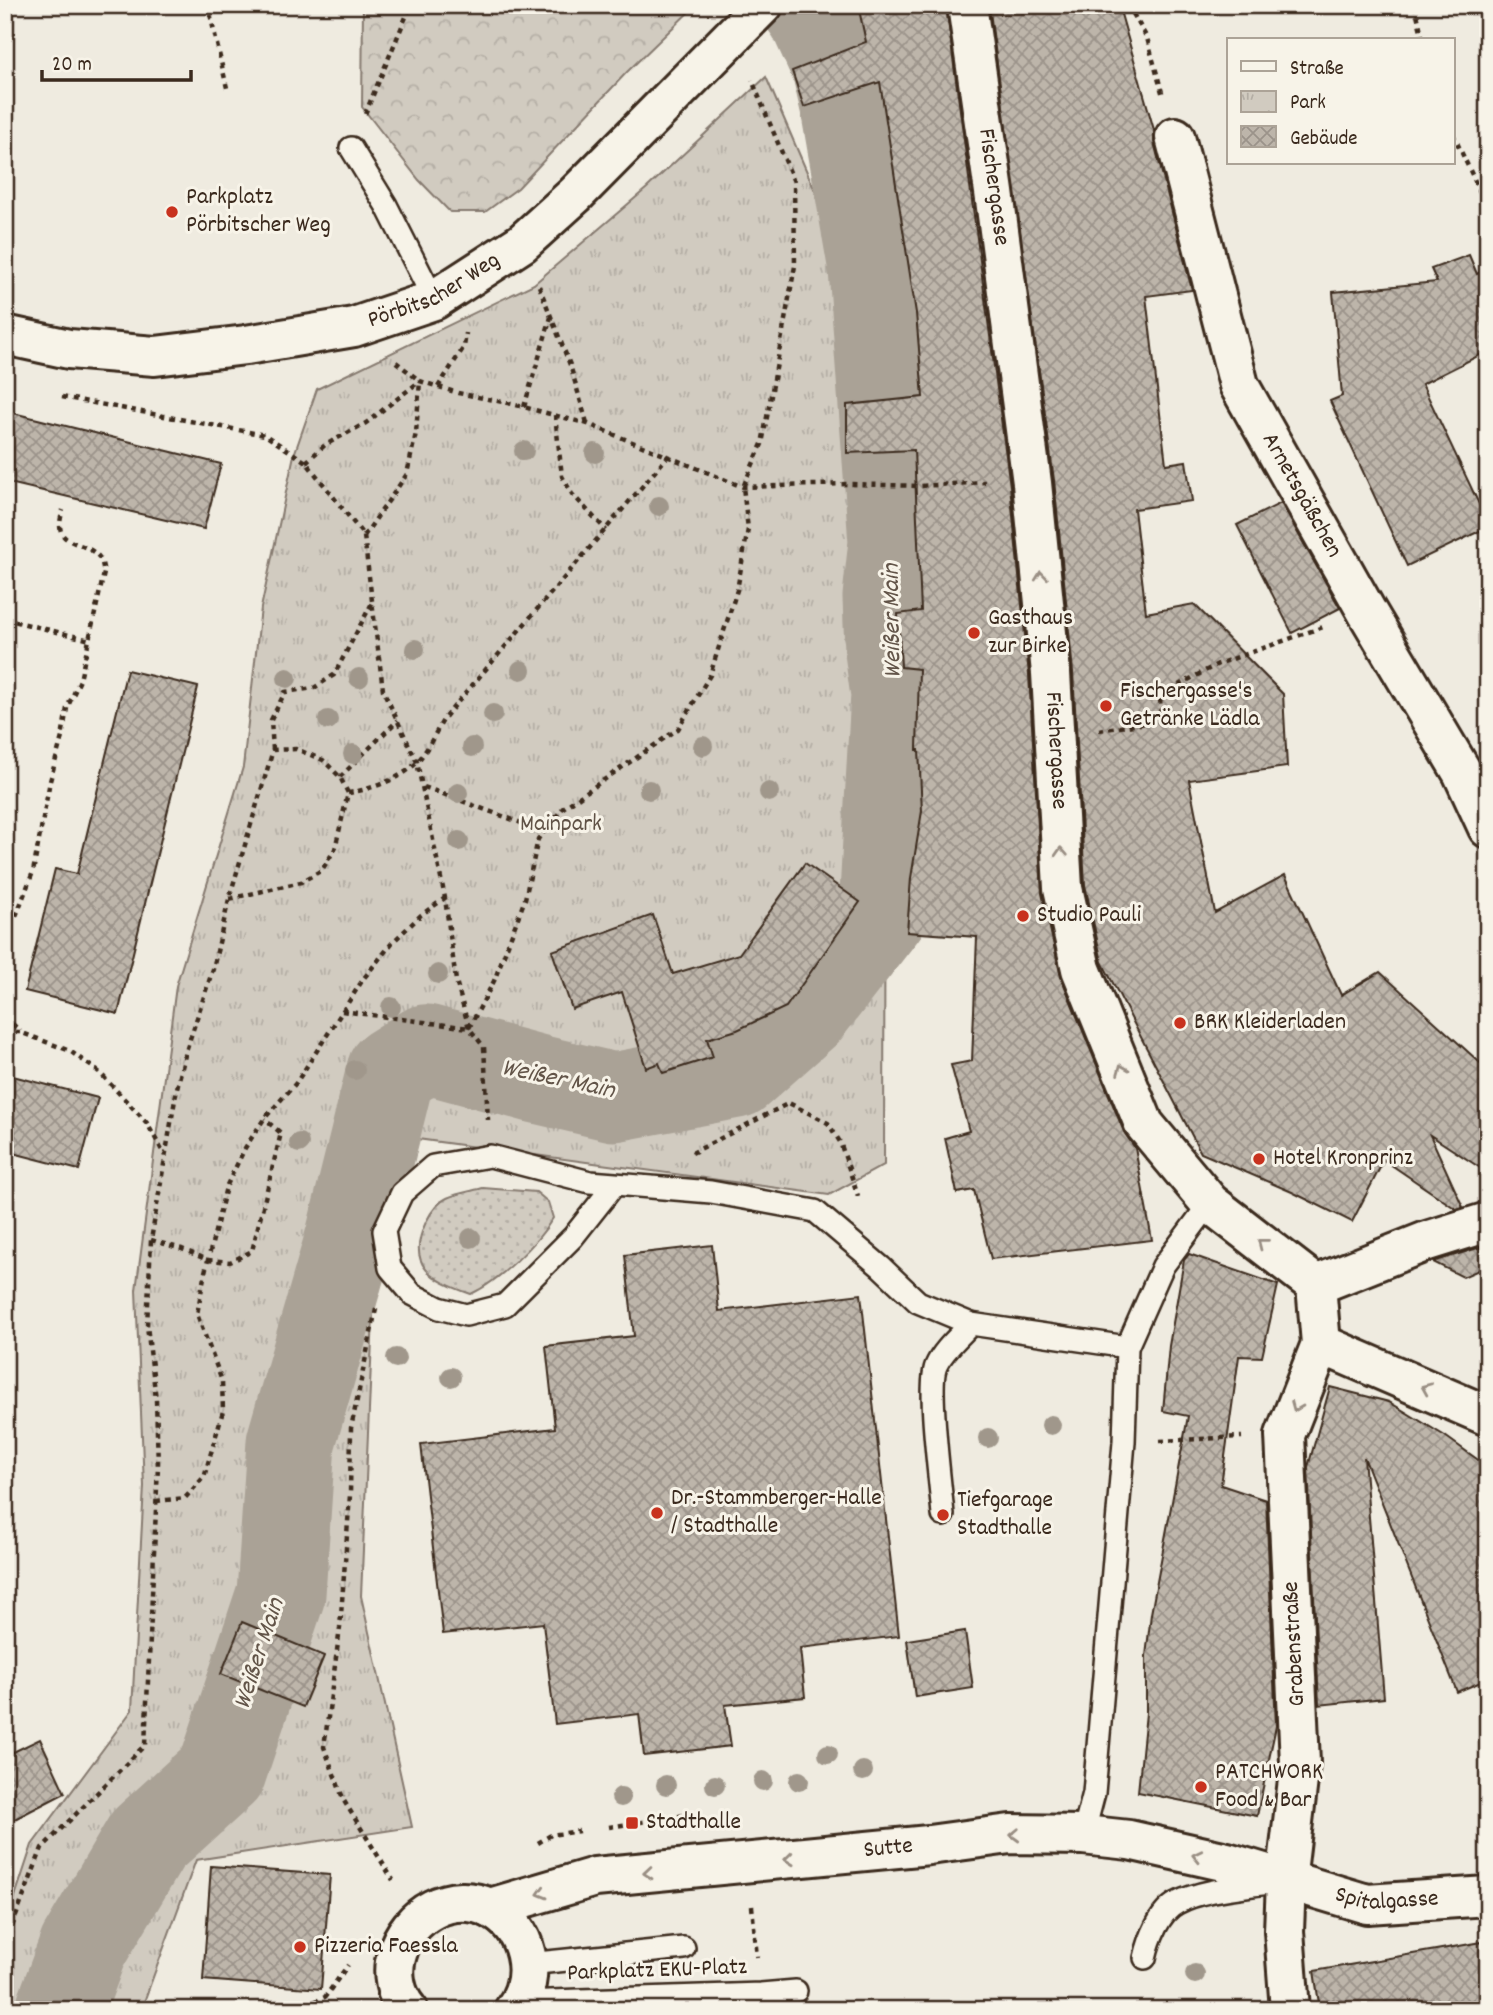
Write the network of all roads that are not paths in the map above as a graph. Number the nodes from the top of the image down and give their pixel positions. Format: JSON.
{"nodes":[{"id":1,"x":967,"y":5,"type":"edge"},
{"id":2,"x":751,"y":18,"type":"edge"},
{"id":3,"x":1175,"y":137,"type":"road end"},
{"id":4,"x":351,"y":148,"type":"road end"},
{"id":5,"x":434,"y":300,"type":"junction"},
{"id":6,"x":5,"y":335,"type":"edge"},
{"id":7,"x":1488,"y":828,"type":"edge"},
{"id":8,"x":615,"y":1184,"type":"junction"},
{"id":9,"x":1210,"y":1203,"type":"junction"},
{"id":10,"x":1488,"y":1222,"type":"edge"},
{"id":11,"x":1316,"y":1285,"type":"junction"},
{"id":12,"x":971,"y":1324,"type":"junction"},
{"id":13,"x":1321,"y":1344,"type":"junction"},
{"id":14,"x":1127,"y":1346,"type":"junction"},
{"id":15,"x":1485,"y":1408,"type":"edge"},
{"id":16,"x":943,"y":1515,"type":"dead end"},
{"id":17,"x":1083,"y":1835,"type":"junction"},
{"id":18,"x":1286,"y":1881,"type":"junction"},
{"id":19,"x":1488,"y":1896,"type":"edge"},
{"id":20,"x":489,"y":1908,"type":"junction"},
{"id":21,"x":684,"y":1948,"type":"dead end"},
{"id":22,"x":1145,"y":1958,"type":"dead end"},
{"id":23,"x":528,"y":1964,"type":"junction"},
{"id":24,"x":796,"y":1991,"type":"dead end"},
{"id":25,"x":517,"y":2006,"type":"edge"},
{"id":26,"x":400,"y":2007,"type":"edge"},
{"id":27,"x":1290,"y":2010,"type":"edge"}],
"edges":[{"from":9,"to":1,"type":"street","name":"Fischergasse","one_way":true},
{"from":2,"to":5,"type":"street","name":"Pörbitscher Weg"},
{"from":3,"to":7,"type":"street","name":"Arnetsgäßchen"},
{"from":4,"to":5,"type":"lane"},
{"from":5,"to":6,"type":"street","name":"Pörbitscher Weg"},
{"from":8,"to":8,"type":"lane"},
{"from":8,"to":12,"type":"lane"},
{"from":11,"to":9,"type":"street","name":"Fischergasse","one_way":true},
{"from":9,"to":14,"type":"lane"},
{"from":10,"to":11,"type":"street"},
{"from":11,"to":13,"type":"street","name":"Grabenstraße"},
{"from":12,"to":14,"type":"lane"},
{"from":12,"to":16,"type":"lane"},
{"from":15,"to":13,"type":"street","one_way":true},
{"from":13,"to":18,"type":"street","name":"Grabenstraße","one_way":true},
{"from":14,"to":17,"type":"lane"},
{"from":18,"to":17,"type":"street","name":"Sutte","one_way":true},
{"from":17,"to":20,"type":"street","name":"Sutte","one_way":true},
{"from":18,"to":19,"type":"street","name":"Spitalgasse"},
{"from":18,"to":22,"type":"lane"},
{"from":18,"to":27,"type":"street","name":"Grabenstraße"},
{"from":20,"to":23,"type":"street"},
{"from":20,"to":26,"type":"street","name":"Sutte"},
{"from":21,"to":23,"type":"lane"},
{"from":23,"to":25,"type":"street"},
{"from":24,"to":25,"type":"lane","name":"Parkplatz EKU-Platz"}]}
